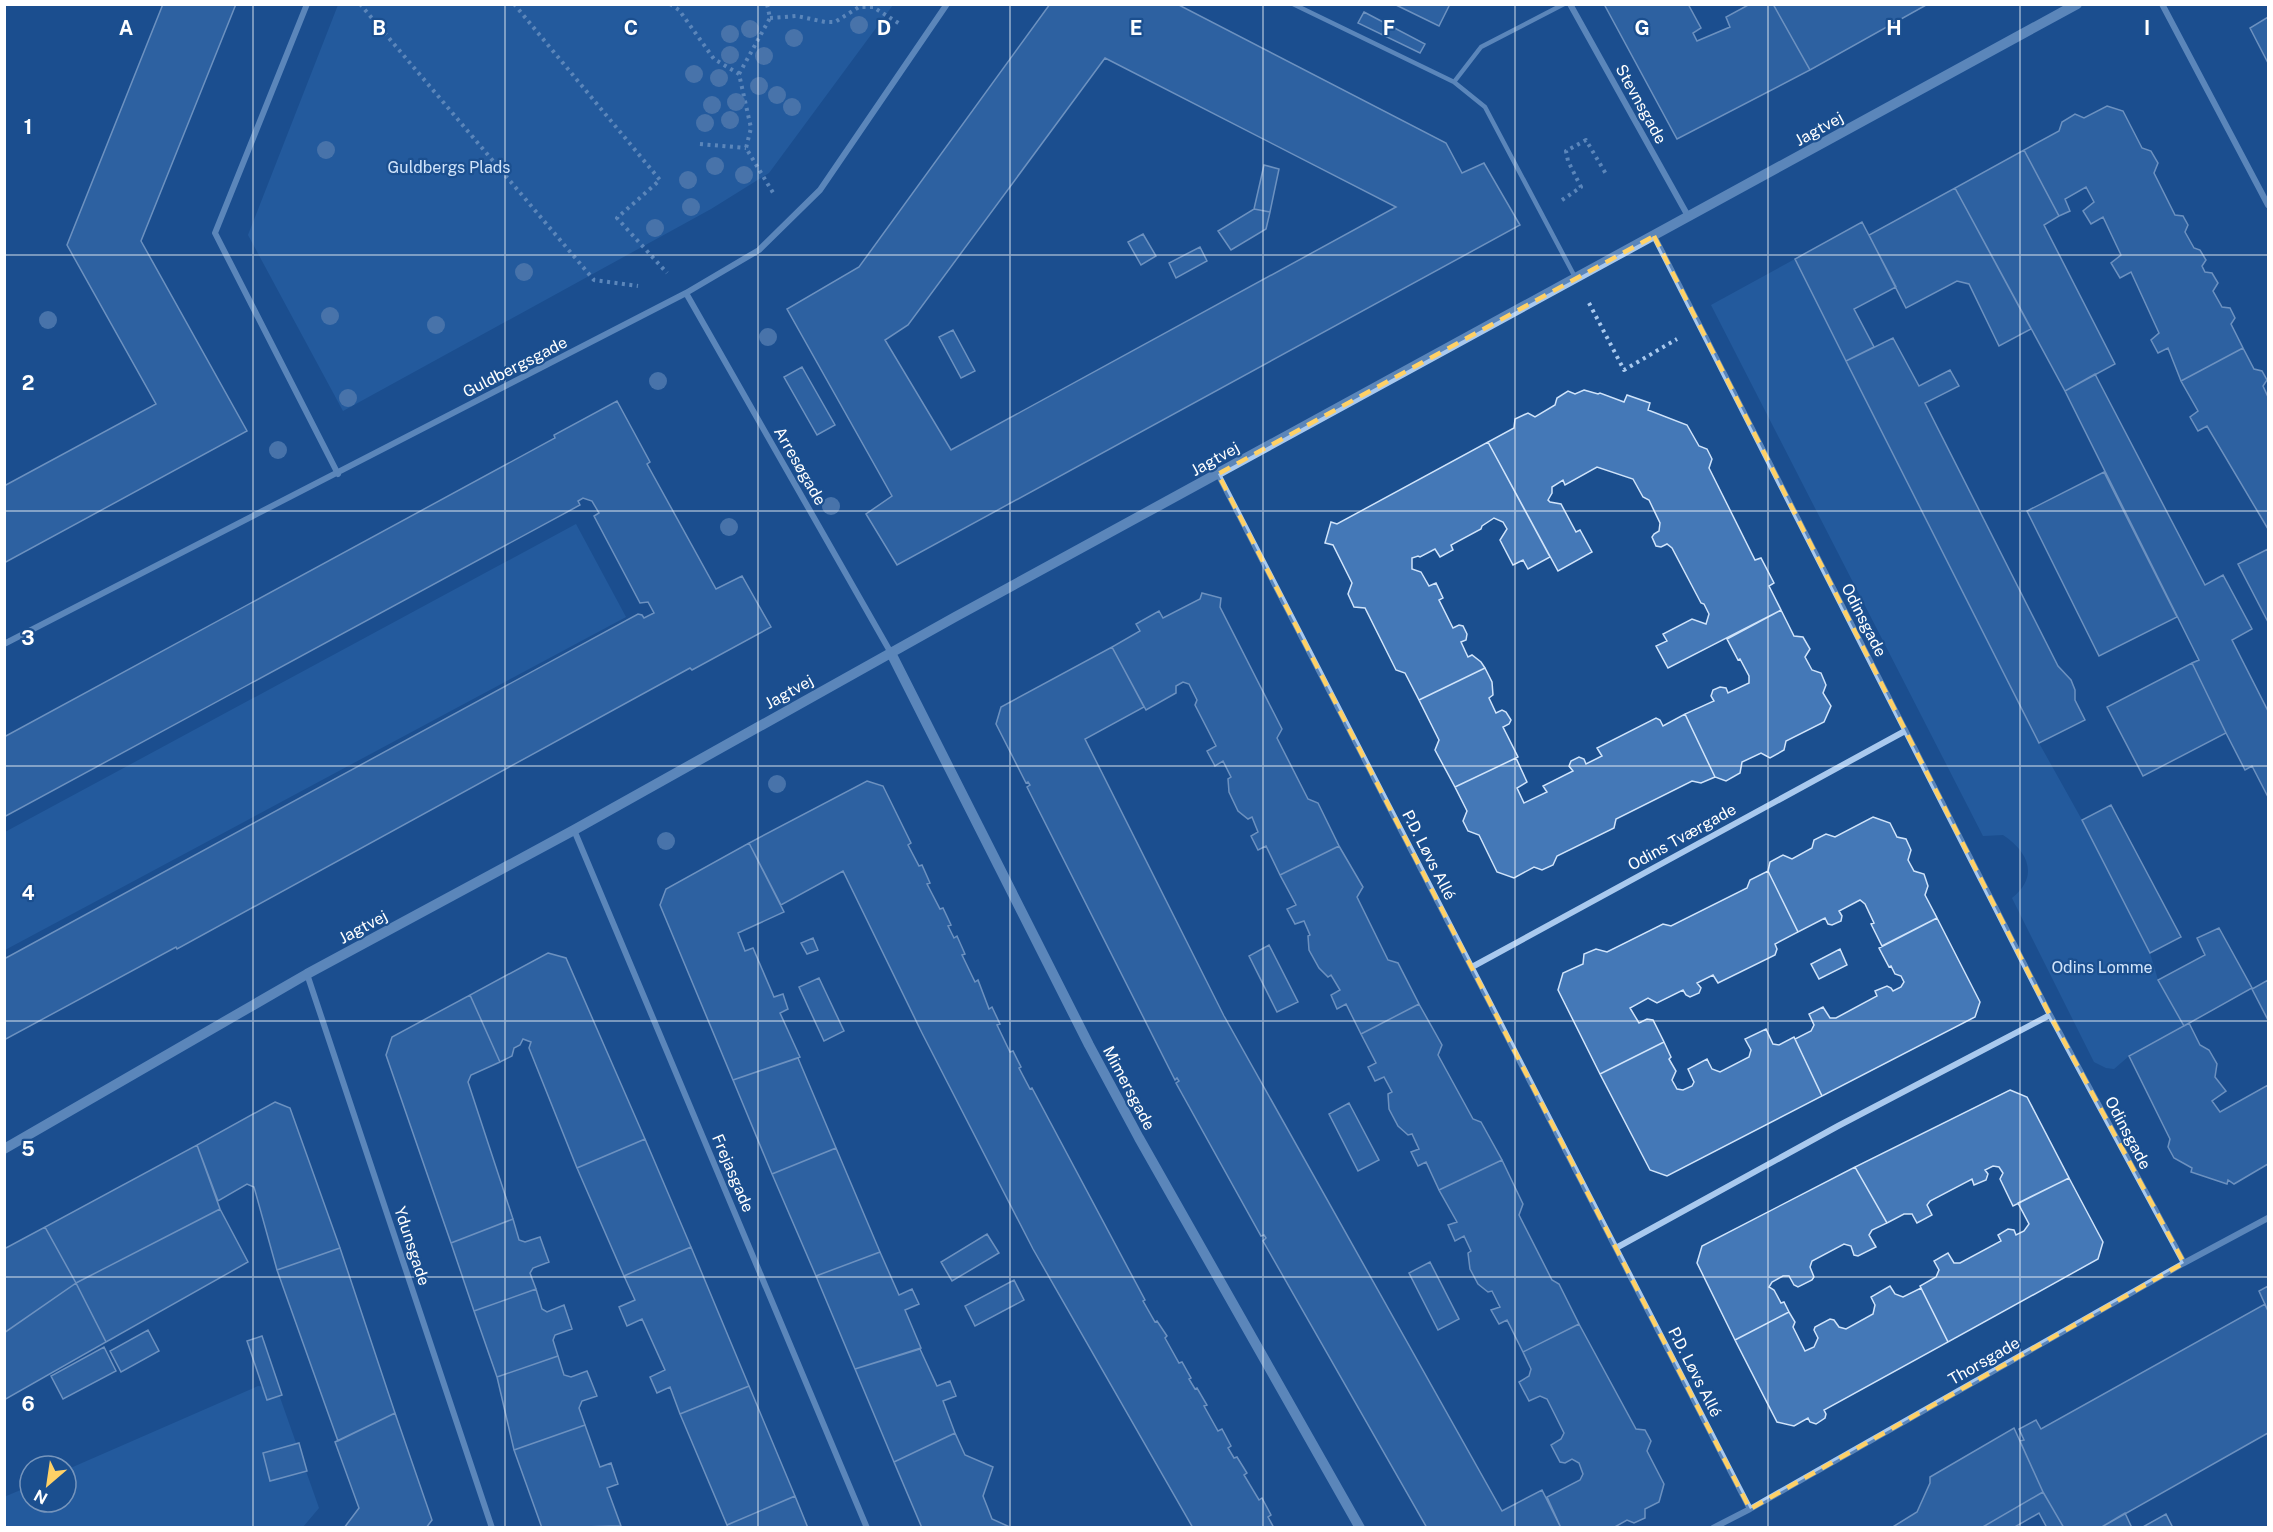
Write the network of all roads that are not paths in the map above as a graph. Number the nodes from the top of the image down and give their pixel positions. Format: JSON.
{"nodes":[{"id":1,"x":307,"y":4,"type":"edge"},
{"id":2,"x":947,"y":4,"type":"edge"},
{"id":3,"x":1293,"y":4,"type":"edge"},
{"id":4,"x":1564,"y":4,"type":"edge"},
{"id":5,"x":1570,"y":4,"type":"edge"},
{"id":6,"x":2077,"y":4,"type":"edge"},
{"id":7,"x":2162,"y":4,"type":"edge"},
{"id":8,"x":1454,"y":82,"type":"junction"},
{"id":9,"x":2268,"y":205,"type":"edge"},
{"id":10,"x":1689,"y":217,"type":"junction"},
{"id":11,"x":1654,"y":236,"type":"junction"},
{"id":12,"x":1576,"y":279,"type":"junction"},
{"id":13,"x":686,"y":293,"type":"junction"},
{"id":14,"x":338,"y":474,"type":"junction"},
{"id":15,"x":1218,"y":474,"type":"junction"},
{"id":16,"x":4,"y":644,"type":"edge"},
{"id":17,"x":891,"y":653,"type":"junction"},
{"id":18,"x":1905,"y":731,"type":"junction"},
{"id":19,"x":574,"y":830,"type":"junction"},
{"id":20,"x":1472,"y":967,"type":"junction"},
{"id":21,"x":307,"y":974,"type":"junction"},
{"id":22,"x":2050,"y":1016,"type":"junction"},
{"id":23,"x":20,"y":1138,"type":"junction"},
{"id":24,"x":4,"y":1144,"type":"edge"},
{"id":25,"x":4,"y":1149,"type":"edge"},
{"id":26,"x":2268,"y":1218,"type":"edge"},
{"id":27,"x":1616,"y":1248,"type":"junction"},
{"id":28,"x":2184,"y":1263,"type":"junction"},
{"id":29,"x":1750,"y":1509,"type":"junction"},
{"id":30,"x":492,"y":1527,"type":"edge"},
{"id":31,"x":867,"y":1527,"type":"edge"},
{"id":32,"x":1360,"y":1527,"type":"edge"},
{"id":33,"x":1713,"y":1527,"type":"edge"}],
"edges":[{"from":1,"to":14,"type":"street"},
{"from":2,"to":13,"type":"street","name":"Guldbergsgade"},
{"from":3,"to":8,"type":"lane"},
{"from":4,"to":8,"type":"lane"},
{"from":5,"to":10,"type":"street","name":"Stevnsgade"},
{"from":6,"to":10,"type":"street","name":"Jagtvej"},
{"from":7,"to":9,"type":"street"},
{"from":8,"to":12,"type":"lane"},
{"from":10,"to":11,"type":"street","name":"Jagtvej"},
{"from":11,"to":12,"type":"street","name":"Jagtvej"},
{"from":11,"to":18,"type":"street","name":"Odinsgade"},
{"from":12,"to":15,"type":"street","name":"Jagtvej"},
{"from":13,"to":14,"type":"street","name":"Guldbergsgade"},
{"from":13,"to":17,"type":"street","name":"Arresøgade"},
{"from":14,"to":16,"type":"street","name":"Guldbergsgade"},
{"from":15,"to":17,"type":"street","name":"Jagtvej"},
{"from":15,"to":20,"type":"street","name":"P.D. Løvs Allé"},
{"from":17,"to":19,"type":"street","name":"Jagtvej"},
{"from":17,"to":32,"type":"street","name":"Mimersgade"},
{"from":18,"to":20,"type":"street","name":"Odins Tværgade"},
{"from":18,"to":22,"type":"street","name":"Odinsgade"},
{"from":19,"to":21,"type":"street","name":"Jagtvej"},
{"from":19,"to":31,"type":"street","name":"Frejasgade"},
{"from":20,"to":27,"type":"street","name":"P.D. Løvs Allé"},
{"from":21,"to":23,"type":"street","name":"Jagtvej"},
{"from":21,"to":30,"type":"street","name":"Ydunsgade"},
{"from":22,"to":27,"type":"street"},
{"from":22,"to":28,"type":"street","name":"Odinsgade"},
{"from":23,"to":24,"type":"street","name":"Jagtvej"},
{"from":23,"to":25,"type":"street","name":"Jagtvej"},
{"from":26,"to":28,"type":"street","name":"Thorsgade"},
{"from":27,"to":29,"type":"street","name":"P.D. Løvs Allé"},
{"from":28,"to":29,"type":"street","name":"Thorsgade"},
{"from":29,"to":33,"type":"street","name":"Thorsgade"}]}
